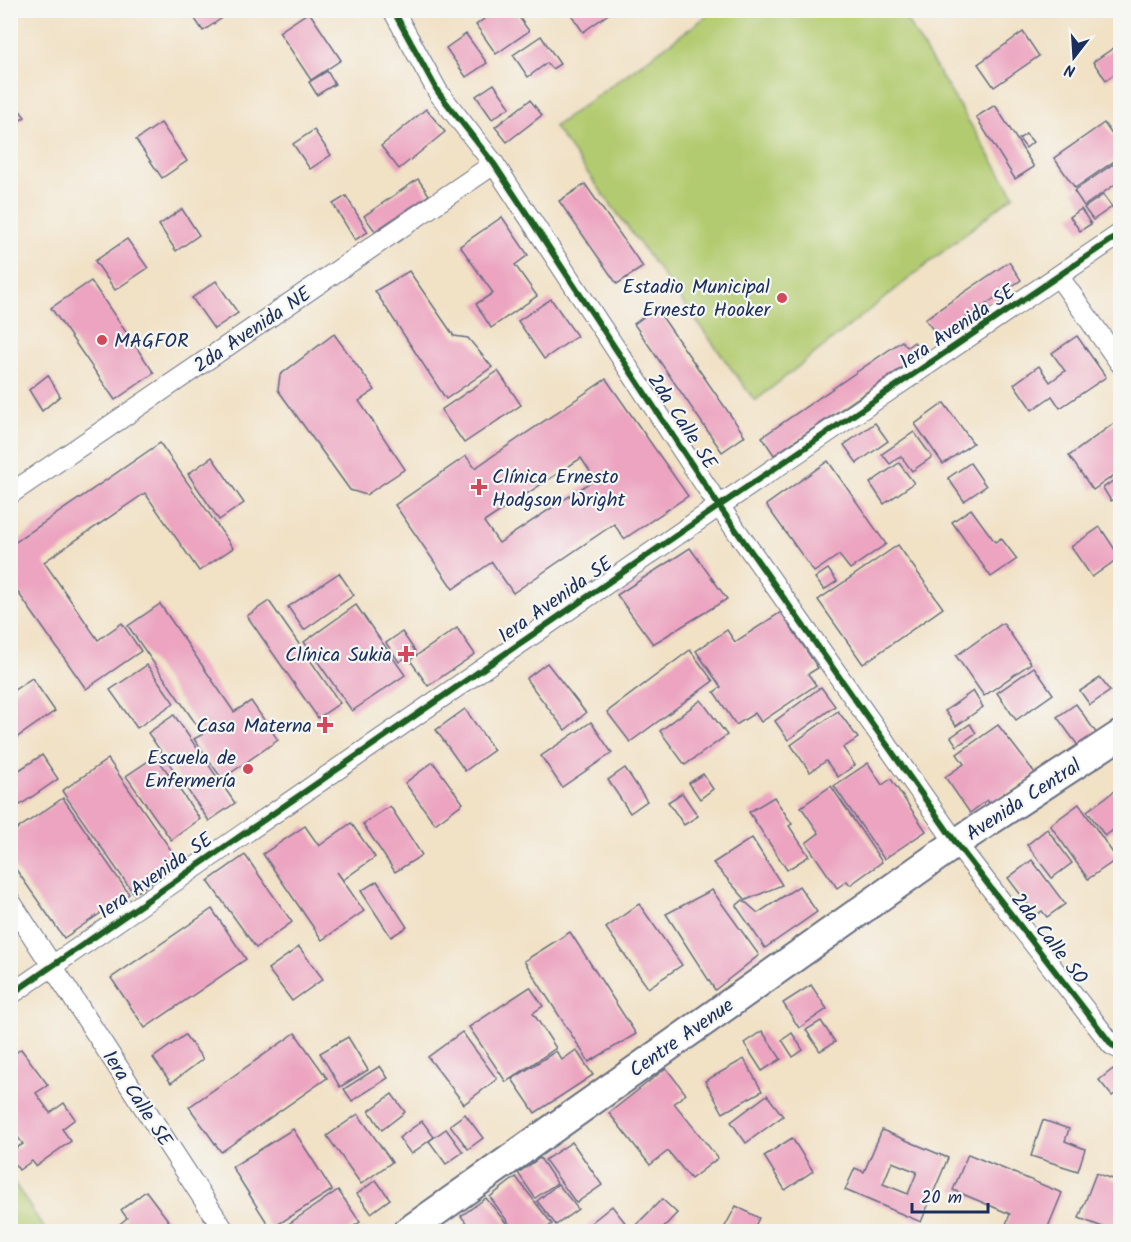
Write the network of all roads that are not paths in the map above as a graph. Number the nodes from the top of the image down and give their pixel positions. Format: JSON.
{"nodes":[{"id":1,"x":393,"y":10,"type":"edge"},
{"id":2,"x":494,"y":164,"type":"junction"},
{"id":3,"x":1120,"y":234,"type":"edge"},
{"id":4,"x":1059,"y":277,"type":"junction"},
{"id":5,"x":1120,"y":363,"type":"edge"},
{"id":6,"x":10,"y":494,"type":"edge"},
{"id":7,"x":719,"y":506,"type":"junction"},
{"id":8,"x":1120,"y":735,"type":"edge"},
{"id":9,"x":956,"y":843,"type":"junction"},
{"id":10,"x":10,"y":901,"type":"edge"},
{"id":11,"x":52,"y":965,"type":"junction"},
{"id":12,"x":10,"y":995,"type":"edge"},
{"id":13,"x":1120,"y":1049,"type":"edge"},
{"id":14,"x":225,"y":1232,"type":"edge"},
{"id":15,"x":407,"y":1232,"type":"edge"}],
"edges":[{"from":1,"to":2,"type":"street","name":"2da Calle SE"},
{"from":2,"to":6,"type":"street","name":"2da Avenida NE"},
{"from":2,"to":7,"type":"street","name":"2da Calle SE"},
{"from":3,"to":4,"type":"street","name":"1era Avenida SE"},
{"from":4,"to":5,"type":"street"},
{"from":4,"to":7,"type":"street","name":"1era Avenida SE"},
{"from":7,"to":9,"type":"street","name":"2da Calle SE"},
{"from":7,"to":11,"type":"street","name":"1era Avenida SE"},
{"from":8,"to":9,"type":"street","name":"Avenida Central"},
{"from":9,"to":13,"type":"street","name":"2da Calle SO"},
{"from":9,"to":15,"type":"street","name":"Centre Avenue"},
{"from":10,"to":11,"type":"street","name":"1era Calle SE"},
{"from":11,"to":12,"type":"street","name":"1era Avenida SE"},
{"from":11,"to":14,"type":"street","name":"1era Calle SE"}]}
